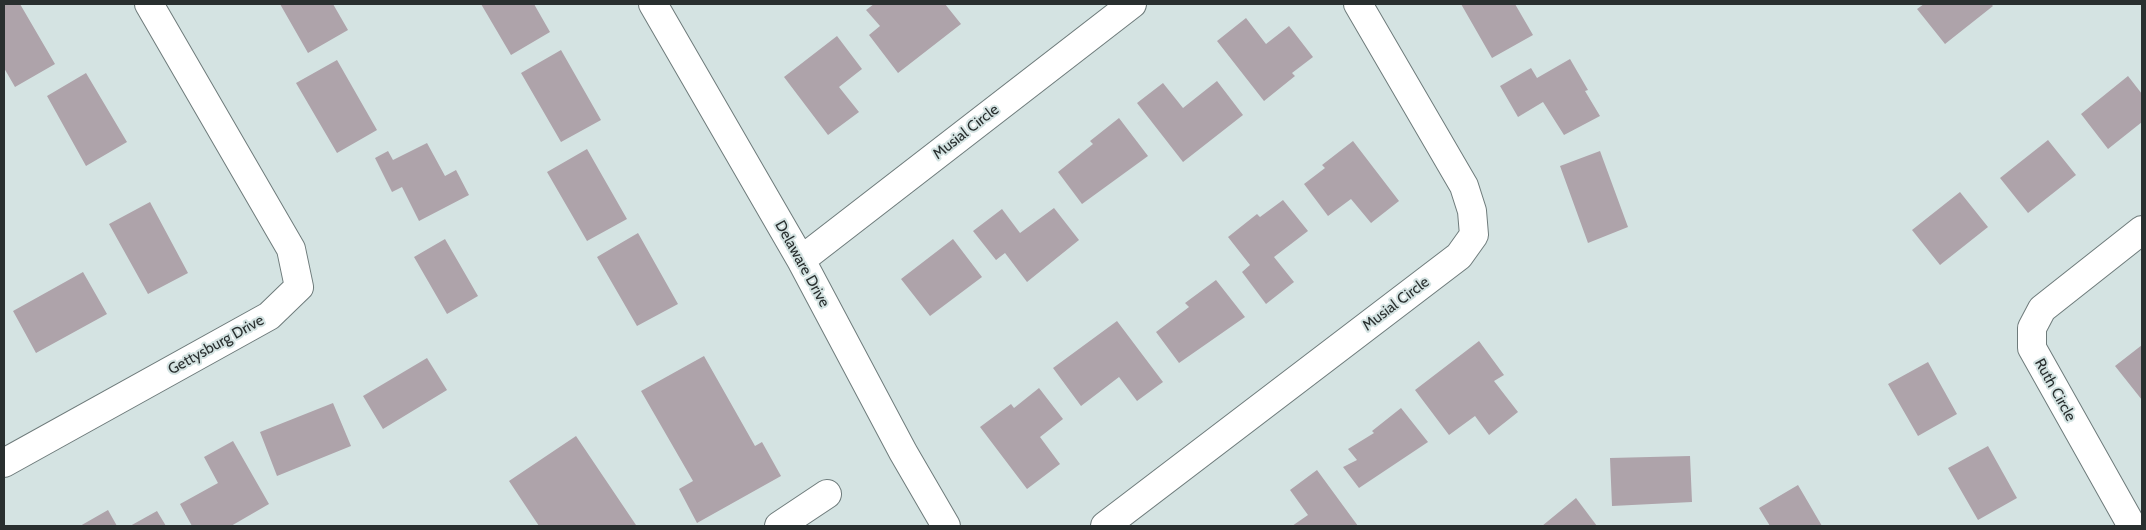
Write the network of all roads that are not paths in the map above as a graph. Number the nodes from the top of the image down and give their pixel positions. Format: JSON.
{"nodes":[{"id":1,"x":149,"y":4,"type":"edge"},
{"id":2,"x":653,"y":4,"type":"edge"},
{"id":3,"x":1132,"y":4,"type":"edge"},
{"id":4,"x":1358,"y":4,"type":"edge"},
{"id":5,"x":2142,"y":230,"type":"edge"},
{"id":6,"x":801,"y":260,"type":"junction"},
{"id":7,"x":4,"y":463,"type":"edge"},
{"id":8,"x":827,"y":494,"type":"dead end"},
{"id":9,"x":779,"y":526,"type":"edge"},
{"id":10,"x":946,"y":526,"type":"edge"},
{"id":11,"x":1105,"y":526,"type":"edge"},
{"id":12,"x":2132,"y":526,"type":"edge"}],
"edges":[{"from":1,"to":7,"type":"street","name":"Gettysburg Drive"},
{"from":2,"to":6,"type":"street","name":"Delaware Drive"},
{"from":3,"to":6,"type":"street","name":"Musial Circle"},
{"from":4,"to":11,"type":"street","name":"Musial Circle"},
{"from":5,"to":12,"type":"street","name":"Ruth Circle"},
{"from":6,"to":10,"type":"street","name":"Delaware Drive"},
{"from":8,"to":9,"type":"street"}]}
